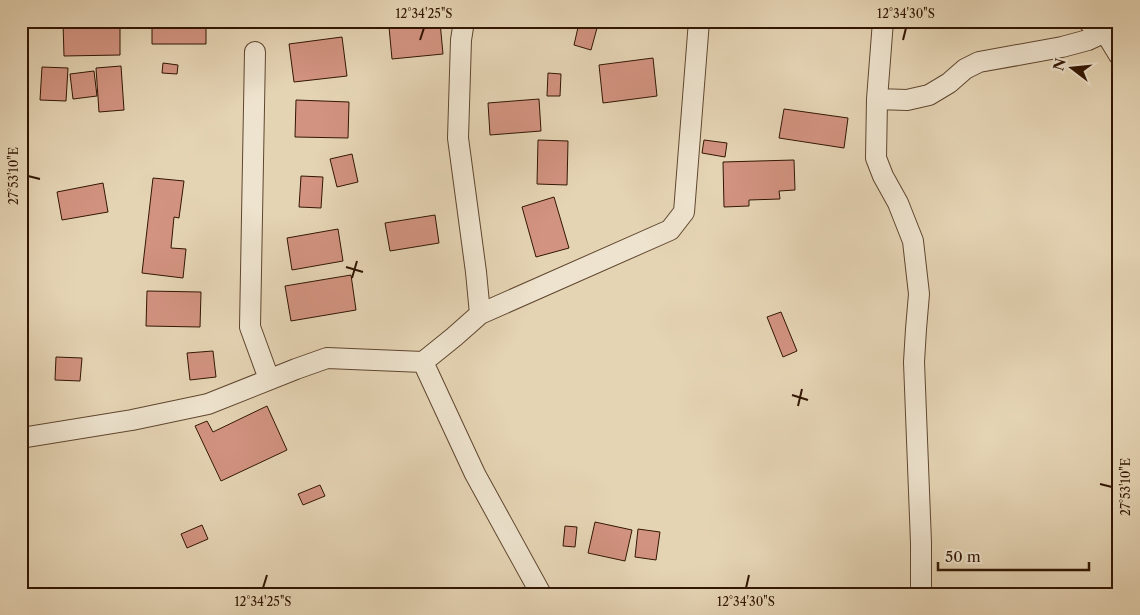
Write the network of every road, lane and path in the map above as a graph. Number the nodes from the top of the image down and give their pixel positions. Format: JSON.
{"nodes":[{"id":1,"x":464,"y":21,"type":"edge"},
{"id":2,"x":699,"y":21,"type":"edge"},
{"id":3,"x":883,"y":21,"type":"edge"},
{"id":4,"x":1088,"y":21,"type":"edge"},
{"id":5,"x":1112,"y":28,"type":"edge"},
{"id":6,"x":255,"y":52,"type":"dead end"},
{"id":7,"x":1119,"y":55,"type":"edge"},
{"id":8,"x":877,"y":99,"type":"junction"},
{"id":9,"x":480,"y":314,"type":"junction"},
{"id":10,"x":423,"y":362,"type":"junction"},
{"id":11,"x":269,"y":379,"type":"junction"},
{"id":12,"x":21,"y":438,"type":"edge"},
{"id":13,"x":541,"y":594,"type":"edge"},
{"id":14,"x":921,"y":594,"type":"edge"}],
"edges":[{"from":1,"to":9,"type":"street"},
{"from":2,"to":9,"type":"street"},
{"from":3,"to":8,"type":"street"},
{"from":4,"to":5,"type":"street"},
{"from":5,"to":7,"type":"street"},
{"from":5,"to":8,"type":"street"},
{"from":6,"to":11,"type":"street"},
{"from":8,"to":14,"type":"street"},
{"from":9,"to":10,"type":"street"},
{"from":10,"to":11,"type":"street"},
{"from":10,"to":13,"type":"street"},
{"from":11,"to":12,"type":"street"}]}
